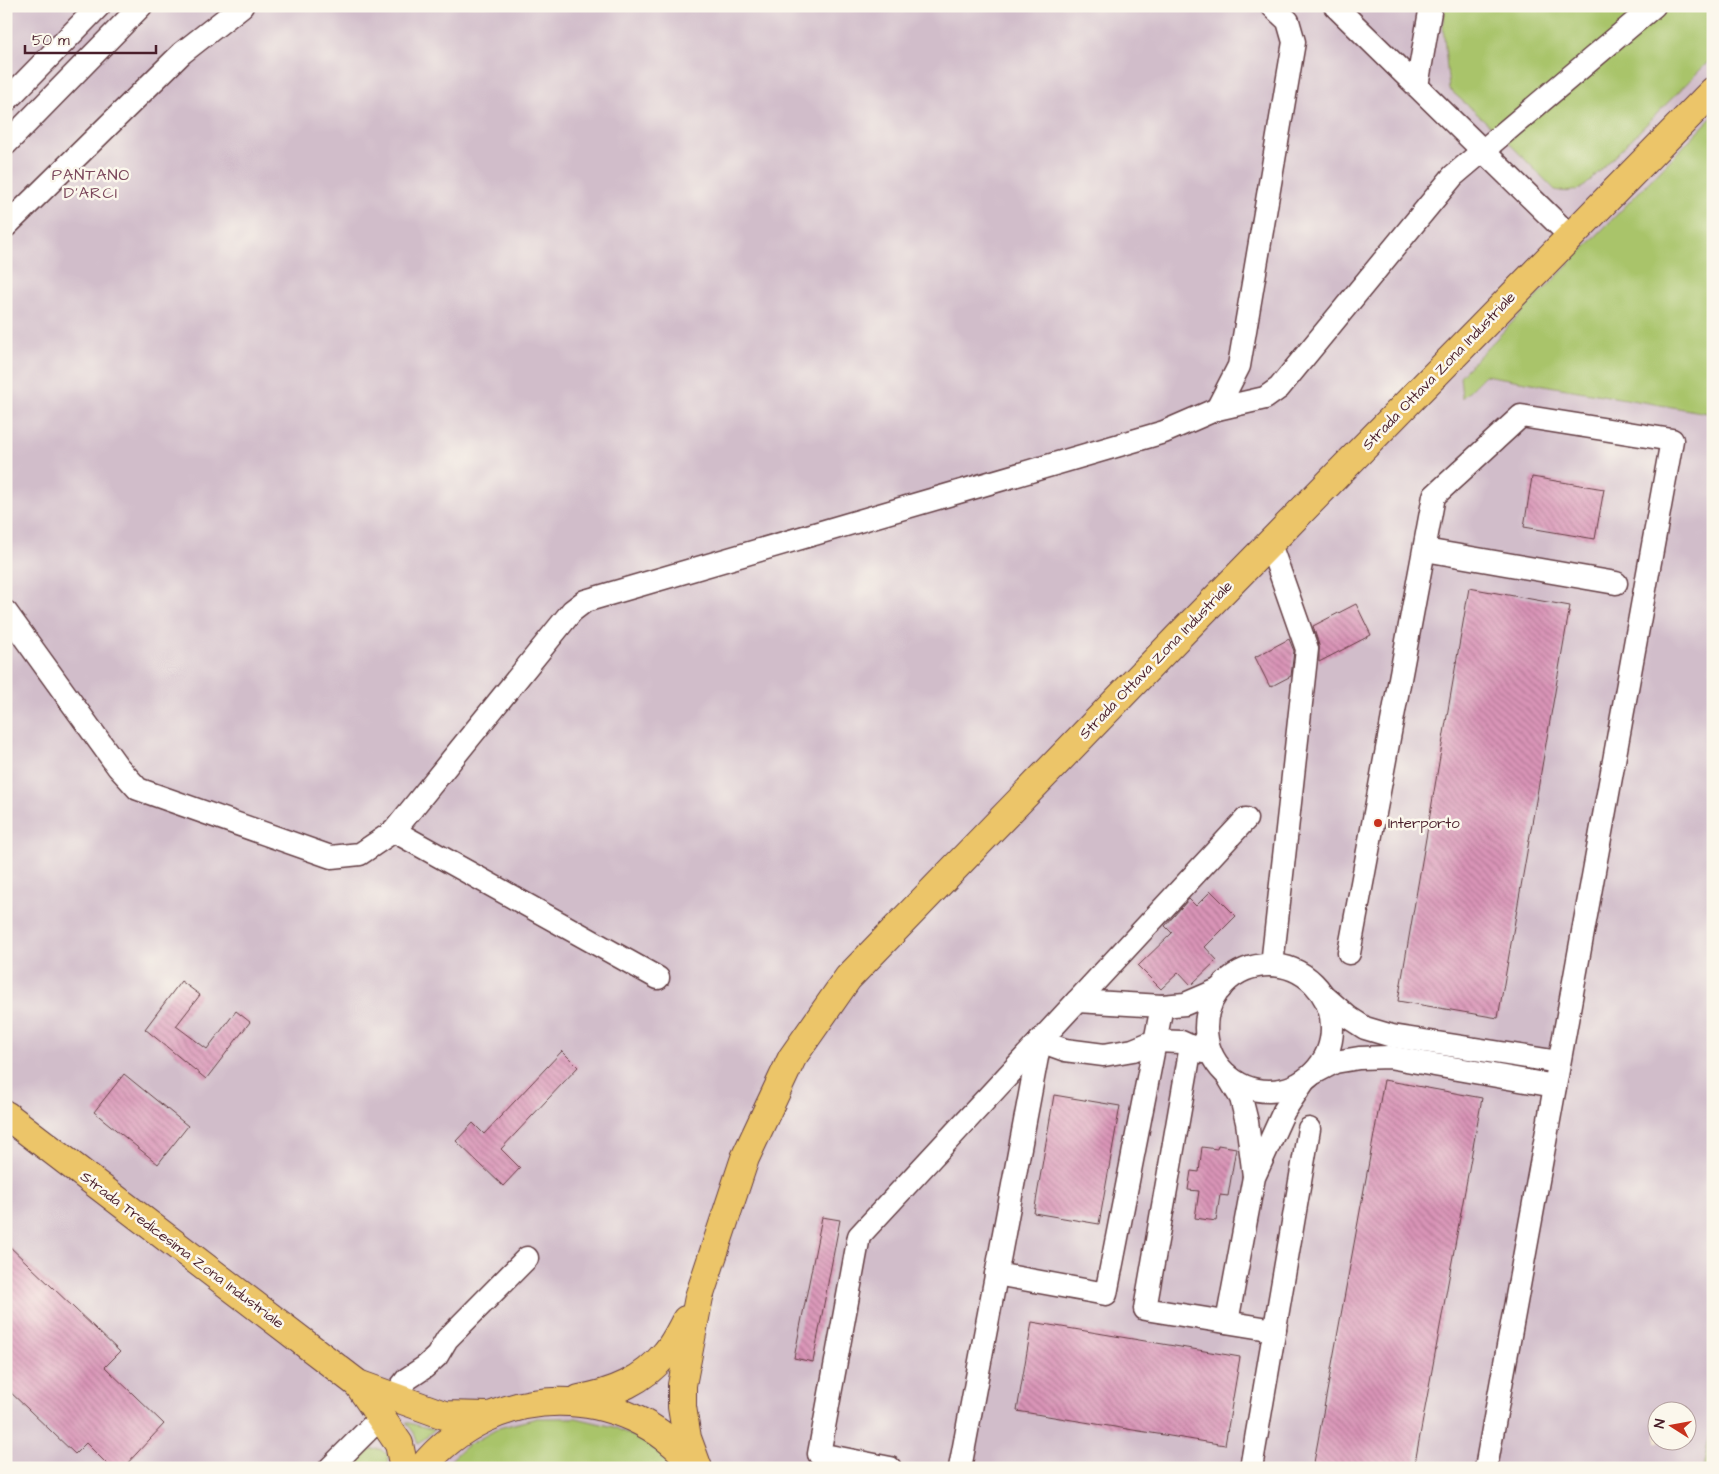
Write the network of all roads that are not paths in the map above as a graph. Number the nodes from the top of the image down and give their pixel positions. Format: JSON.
{"nodes":[{"id":1,"x":99,"y":6,"type":"edge"},
{"id":2,"x":141,"y":6,"type":"edge"},
{"id":3,"x":242,"y":6,"type":"edge"},
{"id":4,"x":1272,"y":6,"type":"edge"},
{"id":5,"x":1334,"y":6,"type":"edge"},
{"id":6,"x":1432,"y":6,"type":"edge"},
{"id":7,"x":1654,"y":6,"type":"edge"},
{"id":8,"x":1417,"y":86,"type":"junction"},
{"id":9,"x":1713,"y":91,"type":"edge"},
{"id":10,"x":6,"y":101,"type":"edge"},
{"id":11,"x":6,"y":144,"type":"edge"},
{"id":12,"x":1483,"y":151,"type":"junction"},
{"id":13,"x":6,"y":226,"type":"edge"},
{"id":14,"x":1570,"y":236,"type":"junction"},
{"id":15,"x":1217,"y":409,"type":"junction"},
{"id":16,"x":1270,"y":544,"type":"junction"},
{"id":17,"x":1425,"y":550,"type":"junction"},
{"id":18,"x":1616,"y":583,"type":"dead end"},
{"id":19,"x":6,"y":612,"type":"edge"},
{"id":20,"x":1246,"y":819,"type":"dead end"},
{"id":21,"x":394,"y":831,"type":"junction"},
{"id":22,"x":1349,"y":953,"type":"dead end"},
{"id":23,"x":1272,"y":965,"type":"junction"},
{"id":24,"x":658,"y":978,"type":"dead end"},
{"id":25,"x":1220,"y":989,"type":"junction"},
{"id":26,"x":1324,"y":996,"type":"junction"},
{"id":27,"x":1077,"y":1001,"type":"junction"},
{"id":28,"x":1162,"y":1006,"type":"junction"},
{"id":29,"x":1040,"y":1041,"type":"junction"},
{"id":30,"x":1156,"y":1041,"type":"junction"},
{"id":31,"x":1191,"y":1046,"type":"junction"},
{"id":32,"x":1559,"y":1062,"type":"junction"},
{"id":33,"x":1220,"y":1066,"type":"junction"},
{"id":34,"x":1309,"y":1077,"type":"junction"},
{"id":35,"x":1554,"y":1086,"type":"junction"},
{"id":36,"x":6,"y":1114,"type":"edge"},
{"id":37,"x":1309,"y":1129,"type":"dead end"},
{"id":38,"x":1254,"y":1176,"type":"junction"},
{"id":39,"x":527,"y":1258,"type":"dead end"},
{"id":40,"x":996,"y":1274,"type":"junction"},
{"id":41,"x":699,"y":1297,"type":"junction"},
{"id":42,"x":1227,"y":1322,"type":"junction"},
{"id":43,"x":1275,"y":1330,"type":"junction"},
{"id":44,"x":568,"y":1401,"type":"junction"},
{"id":45,"x":387,"y":1407,"type":"junction"},
{"id":46,"x":488,"y":1416,"type":"junction"},
{"id":47,"x":330,"y":1468,"type":"edge"},
{"id":48,"x":404,"y":1468,"type":"edge"},
{"id":49,"x":422,"y":1468,"type":"edge"},
{"id":50,"x":697,"y":1468,"type":"edge"},
{"id":51,"x":890,"y":1468,"type":"edge"},
{"id":52,"x":960,"y":1468,"type":"edge"},
{"id":53,"x":1251,"y":1468,"type":"edge"},
{"id":54,"x":1486,"y":1468,"type":"edge"}],
"edges":[{"from":1,"to":10,"type":"street"},
{"from":2,"to":11,"type":"street"},
{"from":3,"to":13,"type":"street"},
{"from":4,"to":15,"type":"street"},
{"from":5,"to":8,"type":"street"},
{"from":6,"to":8,"type":"street"},
{"from":7,"to":12,"type":"street"},
{"from":8,"to":12,"type":"street"},
{"from":9,"to":14,"type":"main road","name":"Strada Ottava Zona Industriale"},
{"from":12,"to":14,"type":"street"},
{"from":12,"to":15,"type":"street"},
{"from":14,"to":16,"type":"main road","name":"Strada Ottava Zona Industriale"},
{"from":15,"to":21,"type":"street"},
{"from":16,"to":23,"type":"street"},
{"from":16,"to":41,"type":"main road","name":"Strada Ottava Zona Industriale"},
{"from":17,"to":18,"type":"street"},
{"from":17,"to":22,"type":"street"},
{"from":17,"to":32,"type":"street"},
{"from":19,"to":21,"type":"street"},
{"from":20,"to":27,"type":"street"},
{"from":21,"to":24,"type":"street"},
{"from":23,"to":25,"type":"street"},
{"from":23,"to":26,"type":"street"},
{"from":25,"to":28,"type":"street"},
{"from":25,"to":33,"type":"street"},
{"from":26,"to":32,"type":"street"},
{"from":26,"to":34,"type":"street"},
{"from":27,"to":28,"type":"street"},
{"from":27,"to":29,"type":"street"},
{"from":28,"to":30,"type":"street"},
{"from":29,"to":30,"type":"street"},
{"from":29,"to":40,"type":"street"},
{"from":29,"to":51,"type":"street"},
{"from":30,"to":31,"type":"street"},
{"from":30,"to":40,"type":"street"},
{"from":31,"to":33,"type":"street"},
{"from":31,"to":42,"type":"street"},
{"from":32,"to":35,"type":"street"},
{"from":33,"to":34,"type":"street"},
{"from":33,"to":38,"type":"street"},
{"from":34,"to":35,"type":"street"},
{"from":34,"to":38,"type":"street"},
{"from":35,"to":54,"type":"street"},
{"from":36,"to":45,"type":"main road","name":"Strada Tredicesima Zona Industriale"},
{"from":37,"to":43,"type":"street"},
{"from":38,"to":42,"type":"street"},
{"from":39,"to":45,"type":"street"},
{"from":40,"to":52,"type":"street"},
{"from":41,"to":44,"type":"main road"},
{"from":41,"to":50,"type":"main road"},
{"from":42,"to":43,"type":"street"},
{"from":43,"to":53,"type":"street"},
{"from":44,"to":46,"type":"main road"},
{"from":44,"to":50,"type":"main road"},
{"from":45,"to":46,"type":"main road","name":"Strada Tredicesima Zona Industriale"},
{"from":45,"to":47,"type":"street"},
{"from":45,"to":48,"type":"main road"},
{"from":46,"to":49,"type":"main road"}]}
